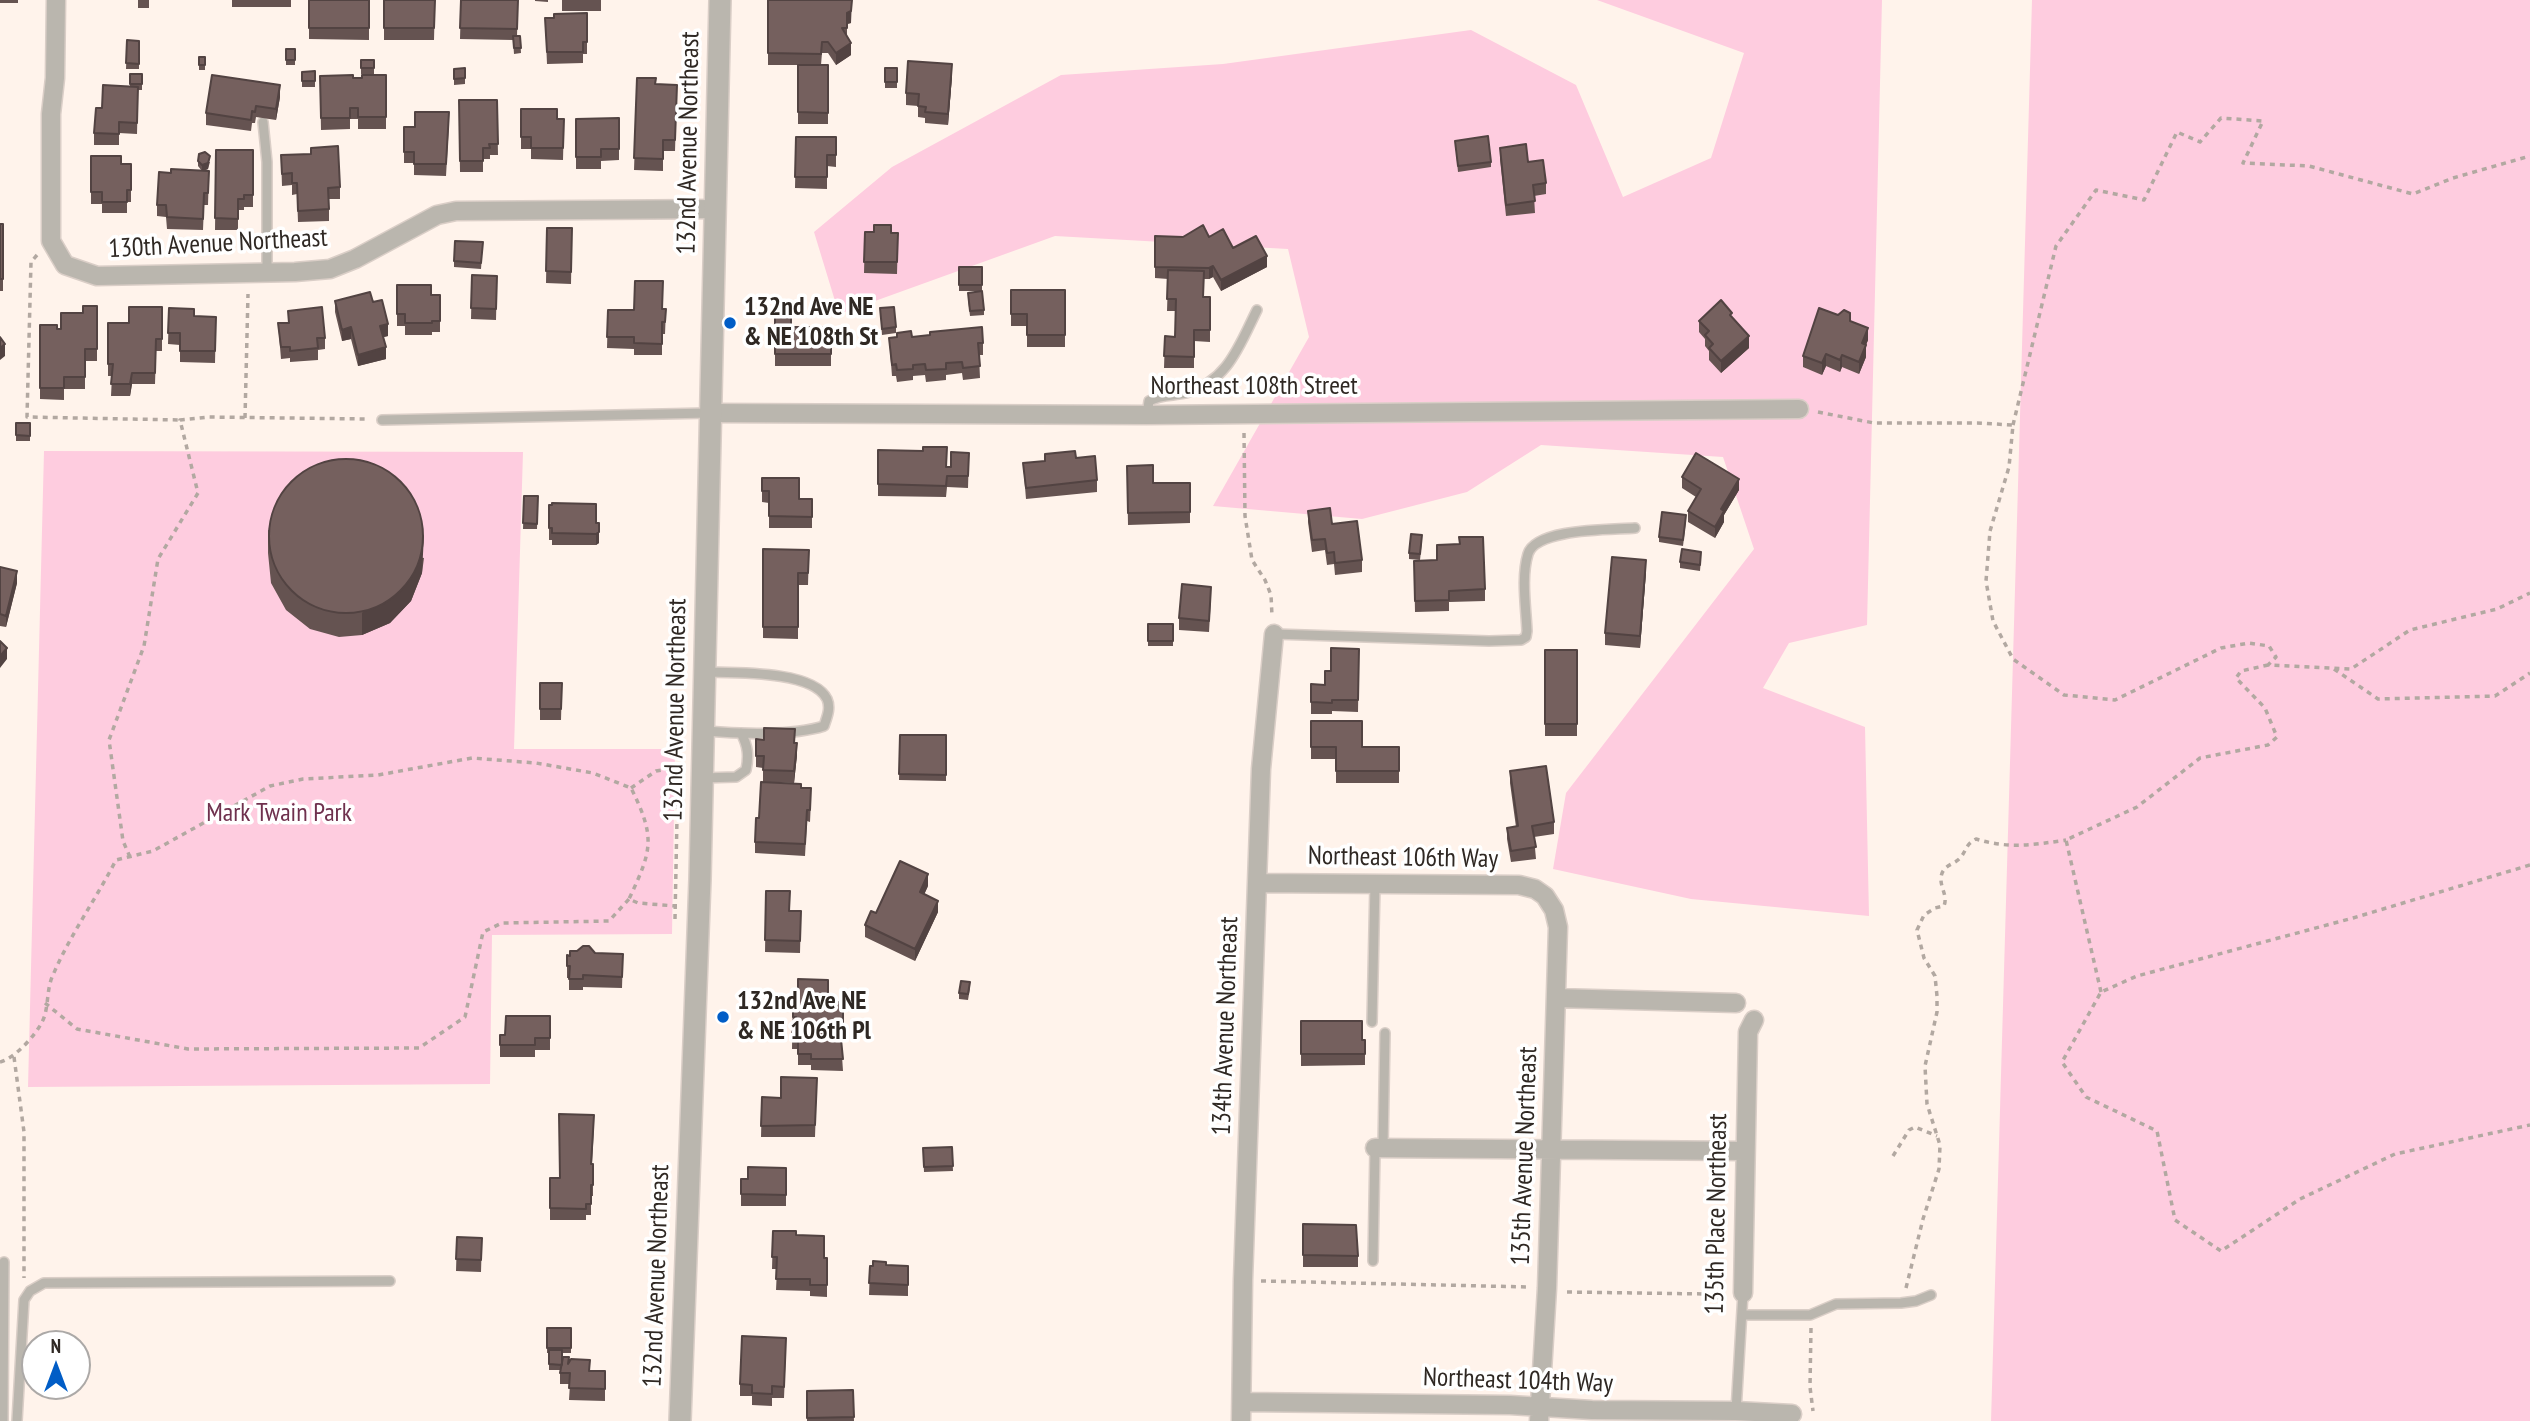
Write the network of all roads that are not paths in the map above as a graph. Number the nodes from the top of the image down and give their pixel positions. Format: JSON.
{"nodes":[{"id":1,"x":56,"y":0,"type":"edge"},
{"id":2,"x":720,"y":0,"type":"edge"},
{"id":3,"x":263,"y":122,"type":"dead end"},
{"id":4,"x":716,"y":209,"type":"junction"},
{"id":5,"x":267,"y":272,"type":"junction"},
{"id":6,"x":1257,"y":310,"type":"dead end"},
{"id":7,"x":1799,"y":409,"type":"road end"},
{"id":8,"x":710,"y":413,"type":"junction"},
{"id":9,"x":1147,"y":415,"type":"junction"},
{"id":10,"x":382,"y":420,"type":"road end"},
{"id":11,"x":1635,"y":528,"type":"dead end"},
{"id":12,"x":1274,"y":634,"type":"joint"},
{"id":13,"x":705,"y":672,"type":"junction"},
{"id":14,"x":703,"y":731,"type":"junction"},
{"id":15,"x":741,"y":733,"type":"junction"},
{"id":16,"x":702,"y":773,"type":"junction"},
{"id":17,"x":1257,"y":883,"type":"junction"},
{"id":18,"x":1375,"y":884,"type":"junction"},
{"id":19,"x":1545,"y":896,"type":"joint"},
{"id":20,"x":1556,"y":998,"type":"junction"},
{"id":21,"x":1736,"y":1003,"type":"dead end"},
{"id":22,"x":1754,"y":1020,"type":"dead end"},
{"id":23,"x":1373,"y":1022,"type":"dead end"},
{"id":24,"x":1385,"y":1033,"type":"dead end"},
{"id":25,"x":1379,"y":1148,"type":"junction"},
{"id":26,"x":1551,"y":1150,"type":"junction"},
{"id":27,"x":1745,"y":1151,"type":"junction"},
{"id":28,"x":1373,"y":1261,"type":"dead end"},
{"id":29,"x":4,"y":1262,"type":"dead end"},
{"id":30,"x":390,"y":1281,"type":"dead end"},
{"id":31,"x":1931,"y":1295,"type":"dead end"},
{"id":32,"x":1742,"y":1304,"type":"junction"},
{"id":33,"x":1242,"y":1402,"type":"junction"},
{"id":34,"x":1736,"y":1411,"type":"junction"},
{"id":35,"x":1539,"y":1414,"type":"edge"},
{"id":36,"x":1792,"y":1414,"type":"dead end"},
{"id":37,"x":3,"y":1421,"type":"edge"},
{"id":38,"x":17,"y":1421,"type":"edge"},
{"id":39,"x":680,"y":1421,"type":"edge"},
{"id":40,"x":1241,"y":1421,"type":"edge"}],
"edges":[{"from":1,"to":5,"type":"street","name":"130th Avenue Northeast"},
{"from":2,"to":4,"type":"street","name":"132nd Avenue Northeast"},
{"from":3,"to":5,"type":"lane"},
{"from":4,"to":5,"type":"street","name":"130th Avenue Northeast"},
{"from":4,"to":8,"type":"street","name":"132nd Avenue Northeast"},
{"from":6,"to":9,"type":"lane"},
{"from":7,"to":9,"type":"street","name":"Northeast 108th Street"},
{"from":8,"to":9,"type":"street","name":"Northeast 108th Street"},
{"from":8,"to":10,"type":"lane"},
{"from":8,"to":13,"type":"street","name":"132nd Avenue Northeast"},
{"from":11,"to":12,"type":"lane"},
{"from":12,"to":17,"type":"street","name":"134th Avenue Northeast"},
{"from":13,"to":14,"type":"street","name":"132nd Avenue Northeast"},
{"from":13,"to":15,"type":"lane"},
{"from":14,"to":15,"type":"lane"},
{"from":14,"to":16,"type":"street","name":"132nd Avenue Northeast"},
{"from":15,"to":16,"type":"lane"},
{"from":16,"to":39,"type":"street","name":"132nd Avenue Northeast"},
{"from":17,"to":18,"type":"street","name":"Northeast 106th Way"},
{"from":17,"to":33,"type":"street","name":"134th Avenue Northeast"},
{"from":18,"to":19,"type":"street","name":"Northeast 106th Way"},
{"from":18,"to":23,"type":"lane"},
{"from":19,"to":20,"type":"street","name":"135th Avenue Northeast"},
{"from":20,"to":21,"type":"street"},
{"from":20,"to":26,"type":"street","name":"135th Avenue Northeast"},
{"from":22,"to":27,"type":"street","name":"135th Place Northeast"},
{"from":24,"to":25,"type":"lane"},
{"from":25,"to":26,"type":"street"},
{"from":25,"to":28,"type":"lane"},
{"from":26,"to":27,"type":"street"},
{"from":26,"to":35,"type":"street","name":"135th Avenue Northeast"},
{"from":27,"to":32,"type":"street","name":"135th Place Northeast"},
{"from":29,"to":37,"type":"lane"},
{"from":30,"to":38,"type":"lane"},
{"from":31,"to":32,"type":"lane"},
{"from":32,"to":34,"type":"lane","name":"135th Place Northeast"},
{"from":33,"to":35,"type":"street","name":"Northeast 104th Way"},
{"from":33,"to":40,"type":"street","name":"134th Avenue Northeast"},
{"from":34,"to":35,"type":"street","name":"Northeast 104th Way"},
{"from":34,"to":36,"type":"street","name":"Northeast 104th Way"}]}
